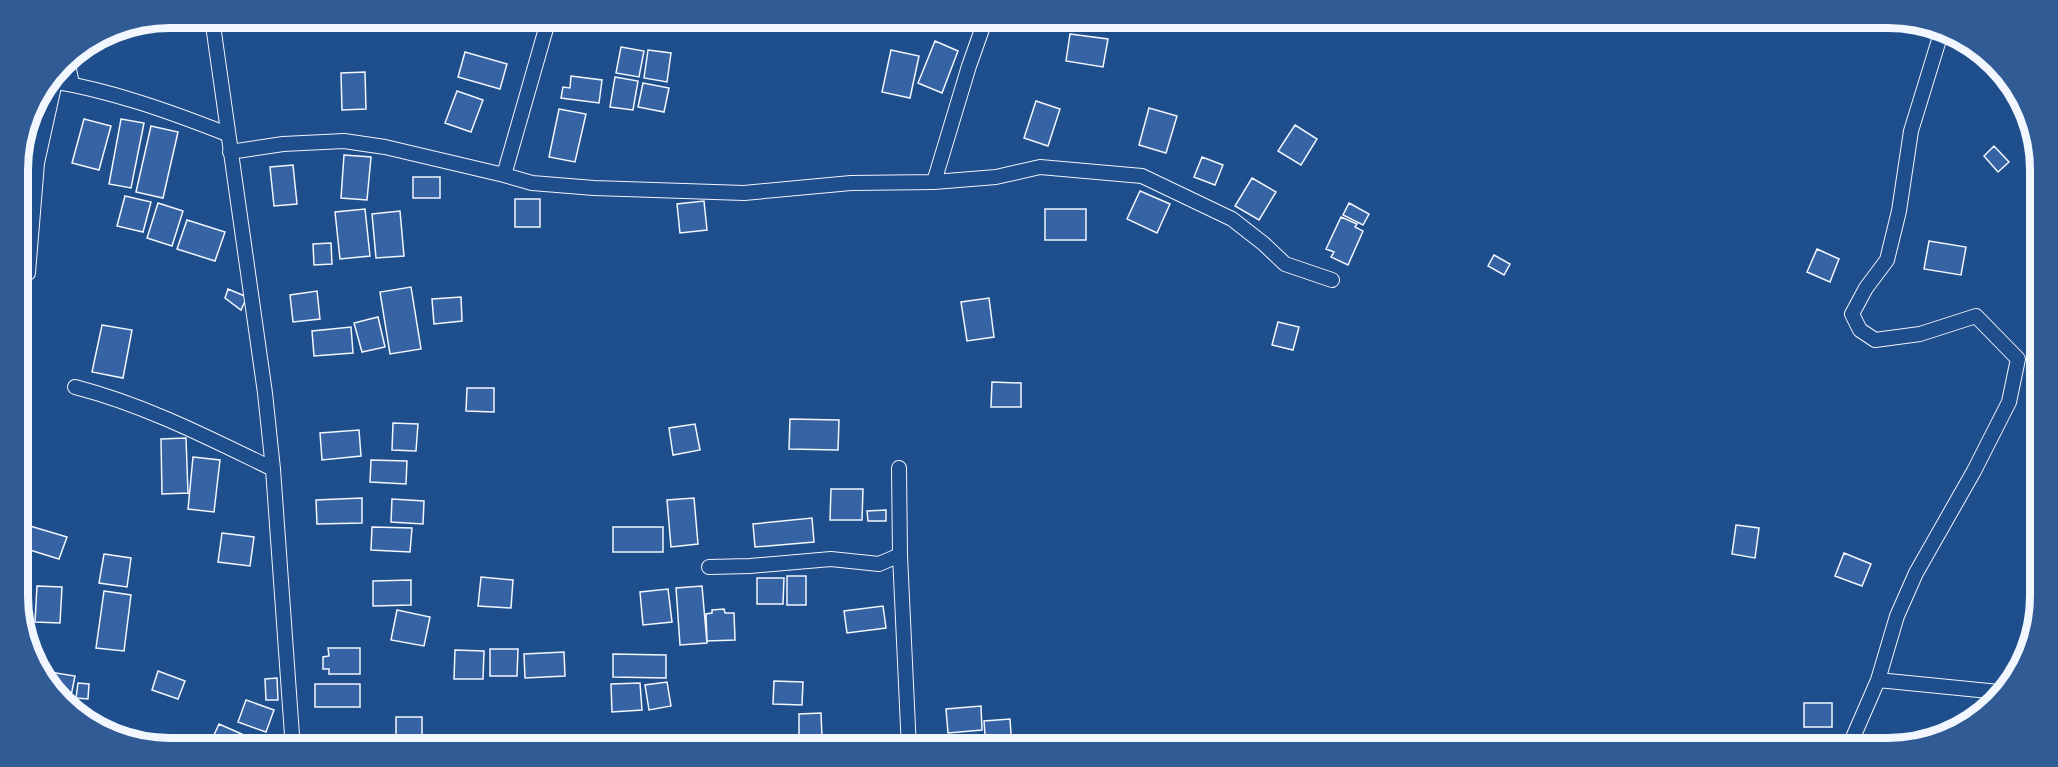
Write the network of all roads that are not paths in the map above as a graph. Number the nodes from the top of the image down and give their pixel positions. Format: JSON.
{"nodes":[{"id":1,"x":213,"y":29,"type":"edge"},
{"id":2,"x":546,"y":29,"type":"edge"},
{"id":3,"x":982,"y":29,"type":"edge"},
{"id":4,"x":1939,"y":39,"type":"edge"},
{"id":5,"x":69,"y":72,"type":"edge"},
{"id":6,"x":60,"y":82,"type":"edge"},
{"id":7,"x":72,"y":84,"type":"junction"},
{"id":8,"x":50,"y":97,"type":"edge"},
{"id":9,"x":227,"y":134,"type":"junction"},
{"id":10,"x":230,"y":152,"type":"junction"},
{"id":11,"x":504,"y":175,"type":"junction"},
{"id":12,"x":934,"y":182,"type":"junction"},
{"id":13,"x":29,"y":265,"type":"edge"},
{"id":14,"x":1332,"y":280,"type":"dead end"},
{"id":15,"x":75,"y":387,"type":"dead end"},
{"id":16,"x":899,"y":468,"type":"dead end"},
{"id":17,"x":273,"y":469,"type":"junction"},
{"id":18,"x":900,"y":555,"type":"junction"},
{"id":19,"x":709,"y":567,"type":"dead end"},
{"id":20,"x":1878,"y":680,"type":"junction"},
{"id":21,"x":1993,"y":691,"type":"edge"},
{"id":22,"x":291,"y":738,"type":"edge"},
{"id":23,"x":908,"y":738,"type":"edge"},
{"id":24,"x":1853,"y":738,"type":"edge"}],
"edges":[{"from":1,"to":9,"type":"street"},
{"from":2,"to":11,"type":"street"},
{"from":3,"to":12,"type":"street"},
{"from":4,"to":20,"type":"street"},
{"from":5,"to":7,"type":"street"},
{"from":6,"to":7,"type":"street"},
{"from":7,"to":9,"type":"street"},
{"from":8,"to":13,"type":"street"},
{"from":9,"to":10,"type":"street"},
{"from":10,"to":11,"type":"street"},
{"from":10,"to":17,"type":"street"},
{"from":11,"to":12,"type":"street"},
{"from":12,"to":14,"type":"street"},
{"from":15,"to":17,"type":"street"},
{"from":16,"to":18,"type":"street"},
{"from":17,"to":22,"type":"street"},
{"from":18,"to":19,"type":"street"},
{"from":18,"to":23,"type":"street"},
{"from":20,"to":21,"type":"street"},
{"from":20,"to":24,"type":"street"}]}
